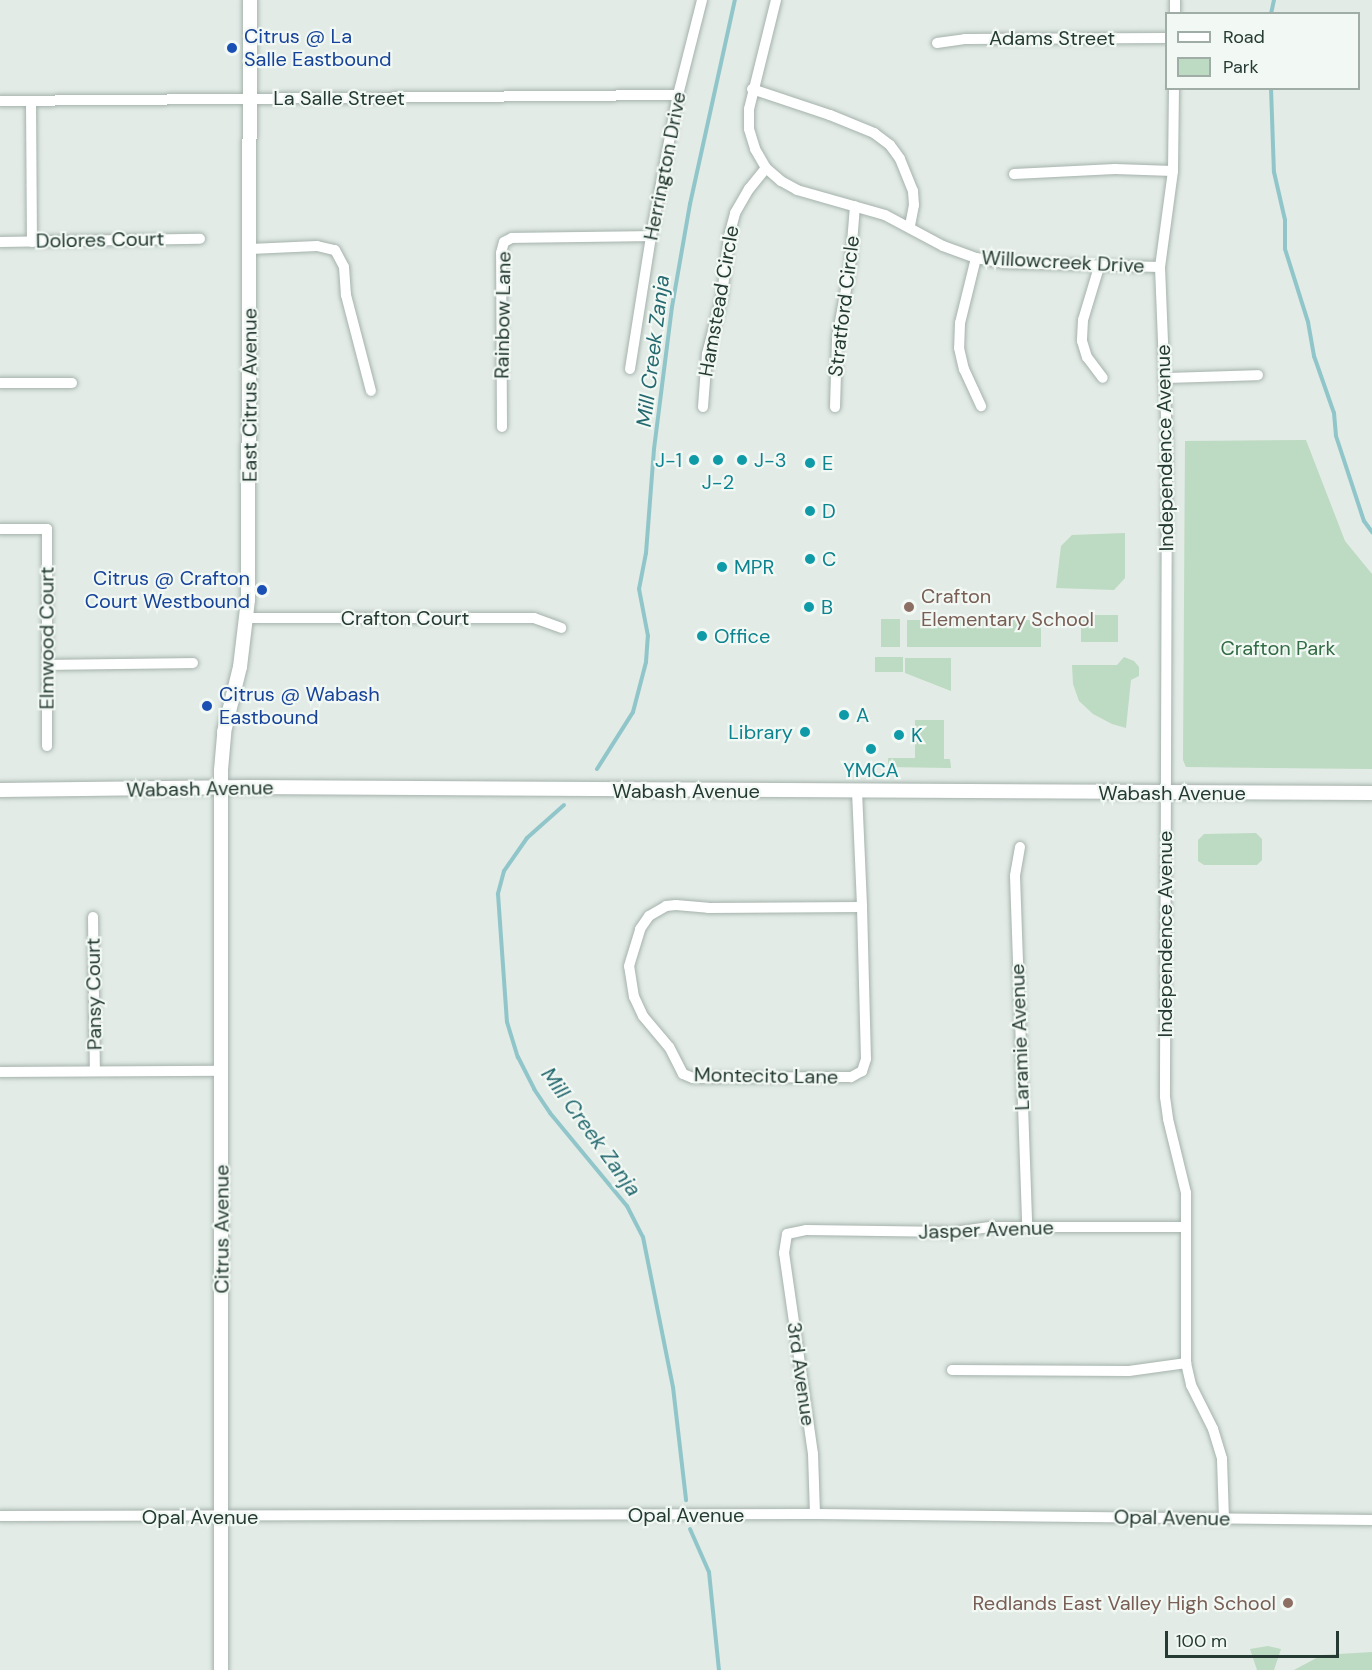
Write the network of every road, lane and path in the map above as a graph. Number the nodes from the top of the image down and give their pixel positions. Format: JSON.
{"nodes":[{"id":1,"x":250,"y":0,"type":"edge"},
{"id":2,"x":702,"y":0,"type":"edge"},
{"id":3,"x":776,"y":0,"type":"edge"},
{"id":4,"x":1165,"y":38,"type":"edge"},
{"id":5,"x":937,"y":43,"type":"dead end"},
{"id":6,"x":752,"y":89,"type":"junction"},
{"id":7,"x":1174,"y":90,"type":"edge"},
{"id":8,"x":678,"y":95,"type":"junction"},
{"id":9,"x":249,"y":98,"type":"junction"},
{"id":10,"x":0,"y":101,"type":"edge"},
{"id":11,"x":31,"y":101,"type":"junction"},
{"id":12,"x":766,"y":168,"type":"junction"},
{"id":13,"x":1173,"y":171,"type":"junction"},
{"id":14,"x":1014,"y":174,"type":"dead end"},
{"id":15,"x":855,"y":206,"type":"junction"},
{"id":16,"x":910,"y":226,"type":"junction"},
{"id":17,"x":651,"y":236,"type":"junction"},
{"id":18,"x":200,"y":239,"type":"dead end"},
{"id":19,"x":0,"y":242,"type":"edge"},
{"id":20,"x":32,"y":242,"type":"junction"},
{"id":21,"x":249,"y":249,"type":"junction"},
{"id":22,"x":976,"y":258,"type":"junction"},
{"id":23,"x":1099,"y":267,"type":"junction"},
{"id":24,"x":1160,"y":267,"type":"junction"},
{"id":25,"x":630,"y":369,"type":"dead end"},
{"id":26,"x":1258,"y":375,"type":"dead end"},
{"id":27,"x":1103,"y":378,"type":"dead end"},
{"id":28,"x":1164,"y":378,"type":"junction"},
{"id":29,"x":0,"y":383,"type":"edge"},
{"id":30,"x":72,"y":383,"type":"dead end"},
{"id":31,"x":371,"y":391,"type":"dead end"},
{"id":32,"x":981,"y":406,"type":"dead end"},
{"id":33,"x":703,"y":407,"type":"dead end"},
{"id":34,"x":835,"y":407,"type":"dead end"},
{"id":35,"x":502,"y":427,"type":"dead end"},
{"id":36,"x":0,"y":530,"type":"edge"},
{"id":37,"x":247,"y":618,"type":"junction"},
{"id":38,"x":561,"y":628,"type":"dead end"},
{"id":39,"x":194,"y":663,"type":"dead end"},
{"id":40,"x":46,"y":665,"type":"junction"},
{"id":41,"x":47,"y":746,"type":"dead end"},
{"id":42,"x":222,"y":787,"type":"junction"},
{"id":43,"x":0,"y":790,"type":"edge"},
{"id":44,"x":857,"y":791,"type":"junction"},
{"id":45,"x":1165,"y":792,"type":"junction"},
{"id":46,"x":1372,"y":793,"type":"edge"},
{"id":47,"x":1020,"y":847,"type":"dead end"},
{"id":48,"x":862,"y":907,"type":"junction"},
{"id":49,"x":93,"y":917,"type":"dead end"},
{"id":50,"x":95,"y":1071,"type":"junction"},
{"id":51,"x":221,"y":1071,"type":"junction"},
{"id":52,"x":0,"y":1072,"type":"edge"},
{"id":53,"x":1186,"y":1227,"type":"junction"},
{"id":54,"x":1027,"y":1228,"type":"junction"},
{"id":55,"x":787,"y":1234,"type":"joint"},
{"id":56,"x":1186,"y":1363,"type":"junction"},
{"id":57,"x":952,"y":1370,"type":"dead end"},
{"id":58,"x":815,"y":1514,"type":"junction"},
{"id":59,"x":0,"y":1516,"type":"edge"},
{"id":60,"x":221,"y":1517,"type":"junction"},
{"id":61,"x":1224,"y":1519,"type":"junction"},
{"id":62,"x":1372,"y":1520,"type":"edge"},
{"id":63,"x":221,"y":1670,"type":"edge"}],
"edges":[{"from":1,"to":9,"type":"street","name":"East Citrus Avenue"},
{"from":2,"to":8,"type":"street","name":"Herrington Drive"},
{"from":3,"to":6,"type":"street","name":"Willowcreek Drive"},
{"from":4,"to":5,"type":"street","name":"Adams Street"},
{"from":6,"to":12,"type":"street","name":"Willowcreek Drive"},
{"from":6,"to":16,"type":"street"},
{"from":7,"to":13,"type":"street","name":"Independence Avenue"},
{"from":8,"to":9,"type":"street","name":"La Salle Street"},
{"from":8,"to":17,"type":"street","name":"Herrington Drive"},
{"from":9,"to":11,"type":"street","name":"La Salle Street"},
{"from":9,"to":21,"type":"street","name":"East Citrus Avenue"},
{"from":10,"to":11,"type":"street","name":"La Salle Street"},
{"from":11,"to":20,"type":"street"},
{"from":12,"to":15,"type":"street","name":"Willowcreek Drive"},
{"from":12,"to":33,"type":"street","name":"Hamstead Circle"},
{"from":13,"to":14,"type":"street"},
{"from":13,"to":24,"type":"street","name":"Independence Avenue"},
{"from":15,"to":16,"type":"street","name":"Willowcreek Drive"},
{"from":15,"to":34,"type":"street","name":"Stratford Circle"},
{"from":16,"to":22,"type":"street","name":"Willowcreek Drive"},
{"from":17,"to":25,"type":"street","name":"Herrington Drive"},
{"from":17,"to":35,"type":"street","name":"Rainbow Lane"},
{"from":18,"to":20,"type":"street","name":"Dolores Court"},
{"from":19,"to":20,"type":"street","name":"Dolores Court"},
{"from":21,"to":31,"type":"street"},
{"from":21,"to":37,"type":"street","name":"East Citrus Avenue"},
{"from":22,"to":23,"type":"street","name":"Willowcreek Drive"},
{"from":22,"to":32,"type":"street"},
{"from":23,"to":24,"type":"street","name":"Willowcreek Drive"},
{"from":23,"to":27,"type":"street"},
{"from":24,"to":28,"type":"street","name":"Independence Avenue"},
{"from":26,"to":28,"type":"street"},
{"from":28,"to":45,"type":"street","name":"Independence Avenue"},
{"from":29,"to":30,"type":"street"},
{"from":36,"to":40,"type":"street","name":"Elmwood Court"},
{"from":37,"to":38,"type":"street","name":"Crafton Court"},
{"from":37,"to":42,"type":"street","name":"East Citrus Avenue"},
{"from":39,"to":40,"type":"street"},
{"from":40,"to":41,"type":"street","name":"Elmwood Court"},
{"from":42,"to":43,"type":"street","name":"Wabash Avenue"},
{"from":42,"to":44,"type":"street","name":"Wabash Avenue"},
{"from":42,"to":51,"type":"street","name":"Citrus Avenue"},
{"from":44,"to":45,"type":"street","name":"Wabash Avenue"},
{"from":44,"to":48,"type":"street","name":"Montecito Lane"},
{"from":45,"to":46,"type":"street","name":"Wabash Avenue"},
{"from":45,"to":53,"type":"street","name":"Independence Avenue"},
{"from":47,"to":54,"type":"street","name":"Laramie Avenue"},
{"from":48,"to":48,"type":"street","name":"Montecito Lane"},
{"from":49,"to":50,"type":"street","name":"Pansy Court"},
{"from":50,"to":51,"type":"street"},
{"from":50,"to":52,"type":"street"},
{"from":51,"to":60,"type":"street","name":"Citrus Avenue"},
{"from":53,"to":54,"type":"street","name":"Jasper Avenue"},
{"from":53,"to":56,"type":"street","name":"Independence Avenue"},
{"from":54,"to":55,"type":"street","name":"Jasper Avenue"},
{"from":55,"to":58,"type":"street","name":"3rd Avenue"},
{"from":56,"to":57,"type":"street"},
{"from":56,"to":61,"type":"street","name":"Independence Avenue"},
{"from":58,"to":60,"type":"street","name":"Opal Avenue"},
{"from":58,"to":61,"type":"street","name":"Opal Avenue"},
{"from":59,"to":60,"type":"street","name":"Opal Avenue"},
{"from":60,"to":63,"type":"street","name":"Citrus Avenue"},
{"from":61,"to":62,"type":"street","name":"Opal Avenue"}]}
